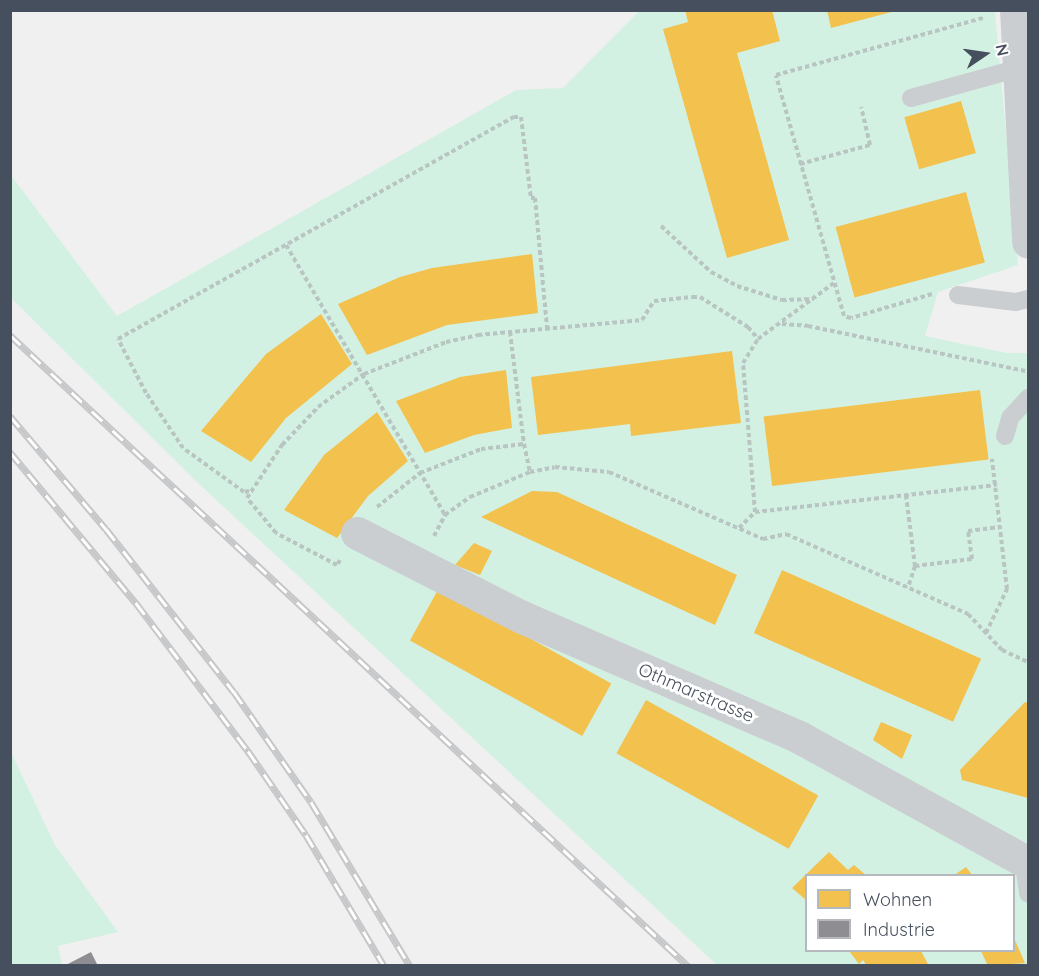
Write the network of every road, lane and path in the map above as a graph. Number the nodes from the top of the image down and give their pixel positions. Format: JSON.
{"nodes":[{"id":1,"x":1002,"y":14,"type":"edge"},
{"id":2,"x":1019,"y":68,"type":"junction"},
{"id":3,"x":911,"y":98,"type":"dead end"},
{"id":4,"x":861,"y":107,"type":"dead end"},
{"id":5,"x":800,"y":164,"type":"junction"},
{"id":6,"x":661,"y":226,"type":"dead end"},
{"id":7,"x":1029,"y":242,"type":"edge"},
{"id":8,"x":286,"y":245,"type":"junction"},
{"id":9,"x":834,"y":283,"type":"junction"},
{"id":10,"x":958,"y":295,"type":"joint"},
{"id":11,"x":1029,"y":298,"type":"edge"},
{"id":12,"x":814,"y":299,"type":"junction"},
{"id":13,"x":782,"y":324,"type":"junction"},
{"id":14,"x":546,"y":328,"type":"junction"},
{"id":15,"x":510,"y":332,"type":"junction"},
{"id":16,"x":758,"y":339,"type":"junction"},
{"id":17,"x":1029,"y":372,"type":"edge"},
{"id":18,"x":364,"y":374,"type":"junction"},
{"id":19,"x":1029,"y":398,"type":"edge"},
{"id":20,"x":1005,"y":436,"type":"dead end"},
{"id":21,"x":524,"y":444,"type":"junction"},
{"id":22,"x":992,"y":454,"type":"dead end"},
{"id":23,"x":530,"y":472,"type":"junction"},
{"id":24,"x":420,"y":473,"type":"junction"},
{"id":25,"x":996,"y":485,"type":"junction"},
{"id":26,"x":249,"y":491,"type":"junction"},
{"id":27,"x":906,"y":495,"type":"junction"},
{"id":28,"x":755,"y":512,"type":"junction"},
{"id":29,"x":445,"y":515,"type":"junction"},
{"id":30,"x":1000,"y":527,"type":"junction"},
{"id":31,"x":739,"y":528,"type":"junction"},
{"id":32,"x":357,"y":533,"type":"junction"},
{"id":33,"x":420,"y":564,"type":"junction"},
{"id":34,"x":915,"y":566,"type":"junction"},
{"id":35,"x":908,"y":588,"type":"junction"},
{"id":36,"x":986,"y":633,"type":"junction"},
{"id":37,"x":1029,"y":662,"type":"edge"},
{"id":38,"x":1027,"y":874,"type":"edge"}],
"edges":[{"from":1,"to":2,"type":"street"},
{"from":1,"to":5,"type":"path"},
{"from":2,"to":3,"type":"lane"},
{"from":2,"to":7,"type":"street"},
{"from":4,"to":5,"type":"path"},
{"from":5,"to":9,"type":"path"},
{"from":6,"to":12,"type":"path"},
{"from":8,"to":14,"type":"path"},
{"from":8,"to":18,"type":"path"},
{"from":8,"to":26,"type":"path"},
{"from":9,"to":10,"type":"path"},
{"from":9,"to":12,"type":"path"},
{"from":10,"to":11,"type":"lane"},
{"from":12,"to":13,"type":"path"},
{"from":13,"to":16,"type":"path"},
{"from":13,"to":17,"type":"path"},
{"from":14,"to":15,"type":"path"},
{"from":14,"to":16,"type":"path"},
{"from":15,"to":18,"type":"path"},
{"from":15,"to":21,"type":"path"},
{"from":16,"to":28,"type":"path"},
{"from":18,"to":24,"type":"path"},
{"from":18,"to":26,"type":"path"},
{"from":19,"to":20,"type":"lane"},
{"from":21,"to":23,"type":"path"},
{"from":21,"to":24,"type":"path"},
{"from":22,"to":25,"type":"path"},
{"from":23,"to":29,"type":"path"},
{"from":23,"to":31,"type":"path"},
{"from":24,"to":29,"type":"path"},
{"from":24,"to":32,"type":"path"},
{"from":25,"to":27,"type":"path"},
{"from":25,"to":30,"type":"path"},
{"from":26,"to":32,"type":"path"},
{"from":27,"to":28,"type":"path"},
{"from":27,"to":34,"type":"path"},
{"from":28,"to":31,"type":"path"},
{"from":29,"to":33,"type":"path"},
{"from":30,"to":34,"type":"path"},
{"from":30,"to":36,"type":"path"},
{"from":31,"to":35,"type":"path"},
{"from":32,"to":33,"type":"street","name":"Othmarstrasse"},
{"from":33,"to":38,"type":"street","name":"Othmarstrasse"},
{"from":34,"to":35,"type":"path"},
{"from":35,"to":36,"type":"path"},
{"from":36,"to":37,"type":"path"}]}
